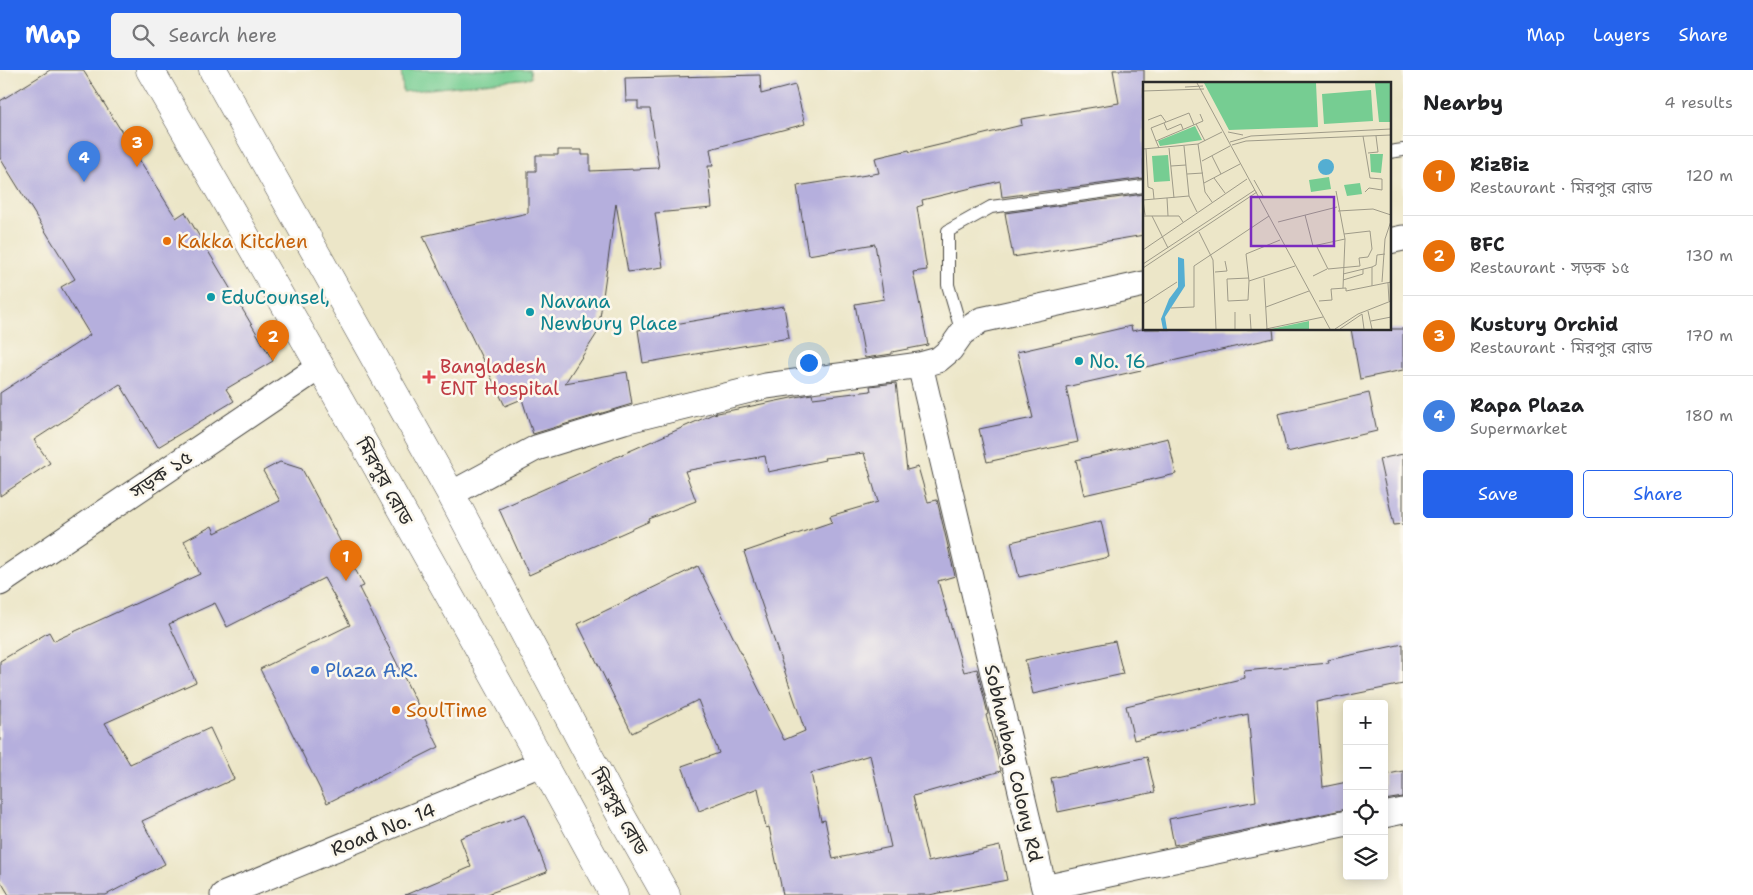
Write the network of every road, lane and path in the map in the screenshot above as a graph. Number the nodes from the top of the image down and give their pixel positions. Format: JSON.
{"nodes":[{"id":1,"x":150,"y":70,"type":"edge"},
{"id":2,"x":213,"y":70,"type":"edge"},
{"id":3,"x":1403,"y":150,"type":"edge"},
{"id":4,"x":1390,"y":152,"type":"edge"},
{"id":5,"x":1143,"y":186,"type":"edge"},
{"id":6,"x":1403,"y":238,"type":"edge"},
{"id":7,"x":1390,"y":240,"type":"edge"},
{"id":8,"x":1143,"y":284,"type":"edge"},
{"id":9,"x":962,"y":333,"type":"junction"},
{"id":10,"x":920,"y":365,"type":"junction"},
{"id":11,"x":321,"y":366,"type":"junction"},
{"id":12,"x":450,"y":494,"type":"junction"},
{"id":13,"x":0,"y":583,"type":"edge"},
{"id":14,"x":543,"y":762,"type":"junction"},
{"id":15,"x":614,"y":803,"type":"junction"},
{"id":16,"x":1403,"y":811,"type":"edge"},
{"id":17,"x":1388,"y":814,"type":"edge"},
{"id":18,"x":575,"y":823,"type":"junction"},
{"id":19,"x":1343,"y":824,"type":"edge"},
{"id":20,"x":1110,"y":885,"type":"edge"},
{"id":21,"x":223,"y":895,"type":"edge"},
{"id":22,"x":614,"y":895,"type":"edge"},
{"id":23,"x":666,"y":895,"type":"edge"}],
"edges":[{"from":1,"to":11,"type":"highway","name":"মিরপুর রোড"},
{"from":2,"to":12,"type":"highway","name":"মিরপুর রোড"},
{"from":3,"to":4,"type":"lane"},
{"from":5,"to":9,"type":"lane"},
{"from":6,"to":7,"type":"street"},
{"from":8,"to":9,"type":"street"},
{"from":9,"to":10,"type":"street"},
{"from":10,"to":12,"type":"street"},
{"from":10,"to":20,"type":"street","name":"Sobhanbag Colony Rd"},
{"from":11,"to":13,"type":"street","name":"সড়ক ১৫"},
{"from":11,"to":14,"type":"highway","name":"মিরপুর রোড"},
{"from":12,"to":15,"type":"highway","name":"মিরপুর রোড"},
{"from":14,"to":18,"type":"highway","name":"মিরপুর রোড"},
{"from":14,"to":21,"type":"street","name":"Road No. 14"},
{"from":15,"to":18,"type":"highway"},
{"from":15,"to":23,"type":"highway","name":"মিরপুর রোড"},
{"from":16,"to":17,"type":"street"},
{"from":18,"to":22,"type":"highway","name":"মিরপুর রোড"},
{"from":19,"to":20,"type":"street","name":"Sobhanbag Colony Rd"}]}
